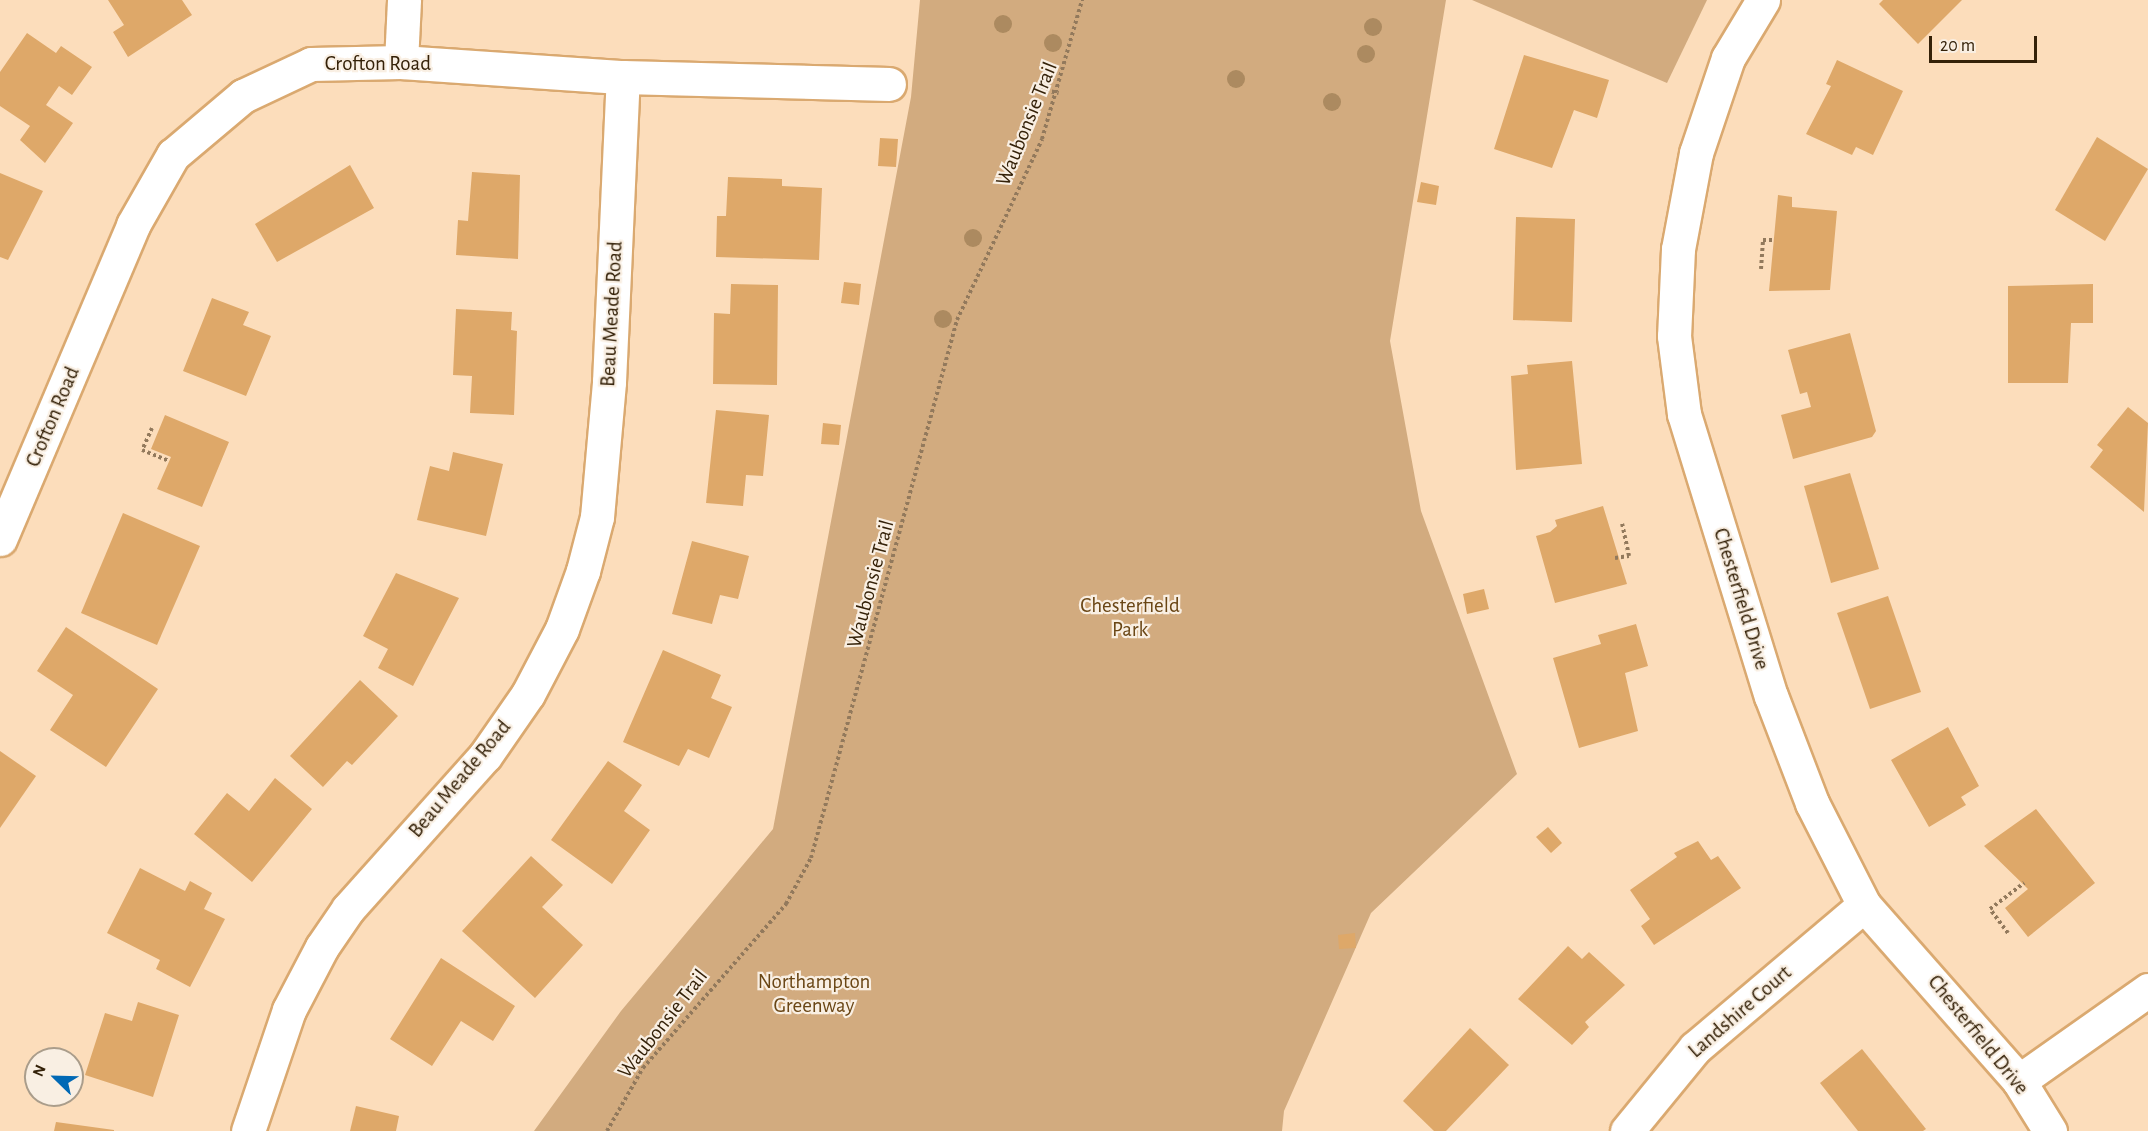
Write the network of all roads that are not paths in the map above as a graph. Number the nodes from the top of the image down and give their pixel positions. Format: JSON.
{"nodes":[{"id":1,"x":405,"y":0,"type":"edge"},
{"id":2,"x":1763,"y":0,"type":"edge"},
{"id":3,"x":401,"y":62,"type":"junction"},
{"id":4,"x":623,"y":77,"type":"junction"},
{"id":5,"x":889,"y":84,"type":"dead end"},
{"id":6,"x":0,"y":539,"type":"edge"},
{"id":7,"x":1864,"y":905,"type":"junction"},
{"id":8,"x":2148,"y":990,"type":"edge"},
{"id":9,"x":2019,"y":1081,"type":"junction"},
{"id":10,"x":248,"y":1131,"type":"edge"},
{"id":11,"x":1627,"y":1131,"type":"edge"},
{"id":12,"x":2050,"y":1131,"type":"edge"}],
"edges":[{"from":1,"to":3,"type":"street"},
{"from":2,"to":7,"type":"street","name":"Chesterfield Drive"},
{"from":3,"to":4,"type":"street","name":"Crofton Road"},
{"from":3,"to":6,"type":"street","name":"Crofton Road"},
{"from":4,"to":5,"type":"street","name":"Crofton Road"},
{"from":4,"to":10,"type":"street","name":"Beau Meade Road"},
{"from":7,"to":9,"type":"street","name":"Chesterfield Drive"},
{"from":7,"to":11,"type":"street","name":"Landshire Court"},
{"from":8,"to":9,"type":"street"},
{"from":9,"to":12,"type":"street","name":"Chesterfield Drive"}]}
